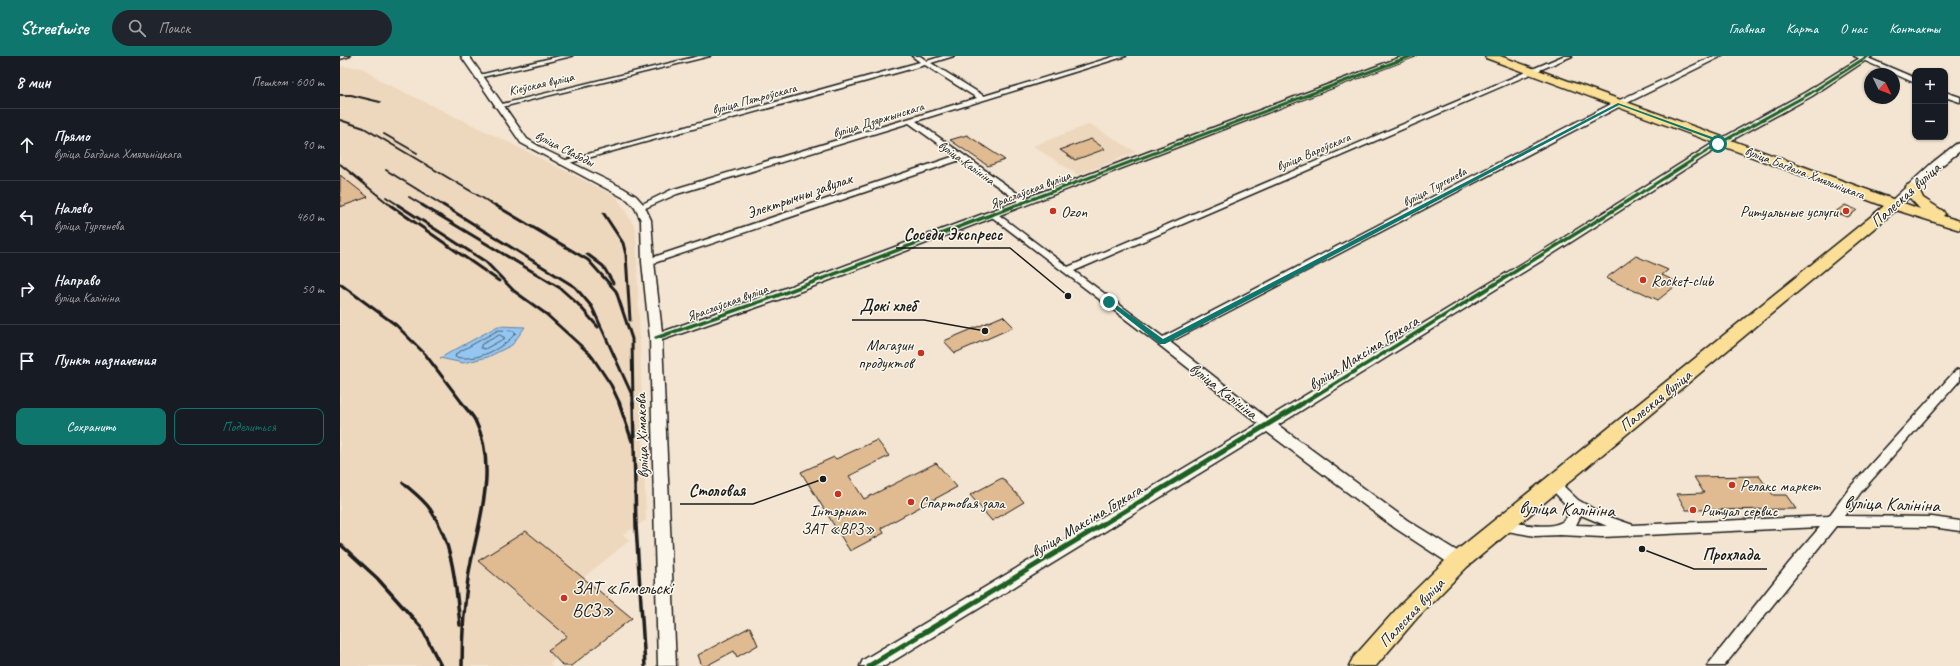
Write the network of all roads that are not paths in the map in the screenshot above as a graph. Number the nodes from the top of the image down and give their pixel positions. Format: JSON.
{"nodes":[{"id":1,"x":346,"y":56,"type":"edge"},
{"id":2,"x":465,"y":56,"type":"edge"},
{"id":3,"x":569,"y":56,"type":"edge"},
{"id":4,"x":707,"y":56,"type":"edge"},
{"id":5,"x":915,"y":56,"type":"edge"},
{"id":6,"x":951,"y":56,"type":"edge"},
{"id":7,"x":1123,"y":56,"type":"edge"},
{"id":8,"x":1411,"y":56,"type":"edge"},
{"id":9,"x":1490,"y":56,"type":"edge"},
{"id":10,"x":1569,"y":56,"type":"edge"},
{"id":11,"x":1718,"y":56,"type":"edge"},
{"id":12,"x":340,"y":57,"type":"edge"},
{"id":13,"x":1863,"y":57,"type":"edge"},
{"id":14,"x":926,"y":63,"type":"junction"},
{"id":15,"x":1531,"y":71,"type":"junction"},
{"id":16,"x":478,"y":76,"type":"junction"},
{"id":17,"x":1912,"y":80,"type":"edge"},
{"id":18,"x":1948,"y":95,"type":"edge"},
{"id":19,"x":982,"y":98,"type":"junction"},
{"id":20,"x":1960,"y":100,"type":"edge"},
{"id":21,"x":1619,"y":104,"type":"junction"},
{"id":22,"x":498,"y":106,"type":"junction"},
{"id":23,"x":911,"y":122,"type":"junction"},
{"id":24,"x":1723,"y":142,"type":"junction"},
{"id":25,"x":1960,"y":146,"type":"edge"},
{"id":26,"x":960,"y":157,"type":"junction"},
{"id":27,"x":563,"y":162,"type":"junction"},
{"id":28,"x":1912,"y":188,"type":"junction"},
{"id":29,"x":1024,"y":202,"type":"junction"},
{"id":30,"x":1894,"y":205,"type":"junction"},
{"id":31,"x":640,"y":207,"type":"junction"},
{"id":32,"x":992,"y":214,"type":"junction"},
{"id":33,"x":1956,"y":225,"type":"edge"},
{"id":34,"x":648,"y":262,"type":"junction"},
{"id":35,"x":1067,"y":272,"type":"junction"},
{"id":36,"x":656,"y":338,"type":"junction"},
{"id":37,"x":1162,"y":342,"type":"junction"},
{"id":38,"x":1960,"y":373,"type":"edge"},
{"id":39,"x":1268,"y":425,"type":"junction"},
{"id":40,"x":1552,"y":483,"type":"junction"},
{"id":41,"x":1573,"y":504,"type":"junction"},
{"id":42,"x":1833,"y":521,"type":"junction"},
{"id":43,"x":1501,"y":525,"type":"junction"},
{"id":44,"x":1960,"y":526,"type":"edge"},
{"id":45,"x":1632,"y":529,"type":"junction"},
{"id":46,"x":1560,"y":530,"type":"junction"},
{"id":47,"x":1459,"y":562,"type":"junction"},
{"id":48,"x":667,"y":666,"type":"edge"},
{"id":49,"x":869,"y":666,"type":"edge"},
{"id":50,"x":1362,"y":666,"type":"edge"},
{"id":51,"x":1715,"y":666,"type":"edge"}],
"edges":[{"from":1,"to":12,"type":"street"},
{"from":2,"to":16,"type":"street","name":"вуліца Свабоды"},
{"from":3,"to":16,"type":"street"},
{"from":4,"to":22,"type":"street","name":"Кіеўская вуліца"},
{"from":5,"to":14,"type":"street"},
{"from":6,"to":14,"type":"street","name":"вуліца Пятроўскага"},
{"from":7,"to":19,"type":"street","name":"вуліца Дзяржынскага"},
{"from":8,"to":29,"type":"street","name":"Яраслаўская вуліца"},
{"from":9,"to":15,"type":"main road","name":"вуліца Багдана Хмяльніцкага"},
{"from":10,"to":15,"type":"street","name":"вуліца Вароўскага"},
{"from":11,"to":21,"type":"street","name":"вуліца Тургенева"},
{"from":13,"to":17,"type":"street"},
{"from":13,"to":24,"type":"street","name":"вуліца Максіма Горкага"},
{"from":14,"to":19,"type":"street"},
{"from":14,"to":27,"type":"street","name":"вуліца Пятроўскага"},
{"from":15,"to":21,"type":"main road","name":"вуліца Багдана Хмяльніцкага"},
{"from":15,"to":35,"type":"street","name":"вуліца Вароўскага"},
{"from":16,"to":22,"type":"street","name":"вуліца Свабоды"},
{"from":18,"to":20,"type":"street"},
{"from":19,"to":23,"type":"street","name":"вуліца Дзяржынскага"},
{"from":21,"to":24,"type":"main road","name":"вуліца Багдана Хмяльніцкага"},
{"from":21,"to":37,"type":"street","name":"вуліца Тургенева"},
{"from":22,"to":27,"type":"street","name":"вуліца Свабоды"},
{"from":23,"to":26,"type":"street","name":"вуліца Калініна"},
{"from":23,"to":31,"type":"street","name":"вуліца Дзяржынскага"},
{"from":24,"to":30,"type":"main road","name":"вуліца Багдана Хмяльніцкага"},
{"from":24,"to":39,"type":"street","name":"вуліца Максіма Горкага"},
{"from":25,"to":28,"type":"main road","name":"Палеская вуліца"},
{"from":26,"to":29,"type":"street","name":"вуліца Калініна"},
{"from":26,"to":34,"type":"street","name":"Электрычны завулак"},
{"from":27,"to":31,"type":"street","name":"вуліца Свабоды"},
{"from":28,"to":30,"type":"main road","name":"Палеская вуліца"},
{"from":28,"to":33,"type":"main road"},
{"from":29,"to":32,"type":"street","name":"Яраслаўская вуліца"},
{"from":30,"to":33,"type":"main road","name":"вуліца Багдана Хмяльніцкага"},
{"from":30,"to":40,"type":"main road","name":"Палеская вуліца"},
{"from":31,"to":34,"type":"street","name":"вуліца Хімакова"},
{"from":32,"to":35,"type":"street","name":"вуліца Калініна"},
{"from":32,"to":36,"type":"street","name":"Яраслаўская вуліца"},
{"from":34,"to":36,"type":"street","name":"вуліца Хімакова"},
{"from":35,"to":37,"type":"street","name":"вуліца Калініна"},
{"from":36,"to":48,"type":"street","name":"вуліца Хімакова"},
{"from":37,"to":39,"type":"street","name":"вуліца Калініна"},
{"from":38,"to":42,"type":"street"},
{"from":39,"to":47,"type":"street","name":"вуліца Калініна"},
{"from":39,"to":49,"type":"street","name":"вуліца Максіма Горкага"},
{"from":40,"to":41,"type":"street","name":"вуліца Калініна"},
{"from":40,"to":43,"type":"main road","name":"Палеская вуліца"},
{"from":41,"to":45,"type":"street","name":"вуліца Калініна"},
{"from":41,"to":46,"type":"street"},
{"from":42,"to":44,"type":"street","name":"вуліца Калініна"},
{"from":42,"to":45,"type":"street","name":"вуліца Калініна"},
{"from":42,"to":51,"type":"street"},
{"from":43,"to":46,"type":"street","name":"вуліца Калініна"},
{"from":43,"to":47,"type":"main road","name":"Палеская вуліца"},
{"from":45,"to":46,"type":"street","name":"вуліца Калініна"},
{"from":47,"to":50,"type":"main road","name":"Палеская вуліца"}]}
